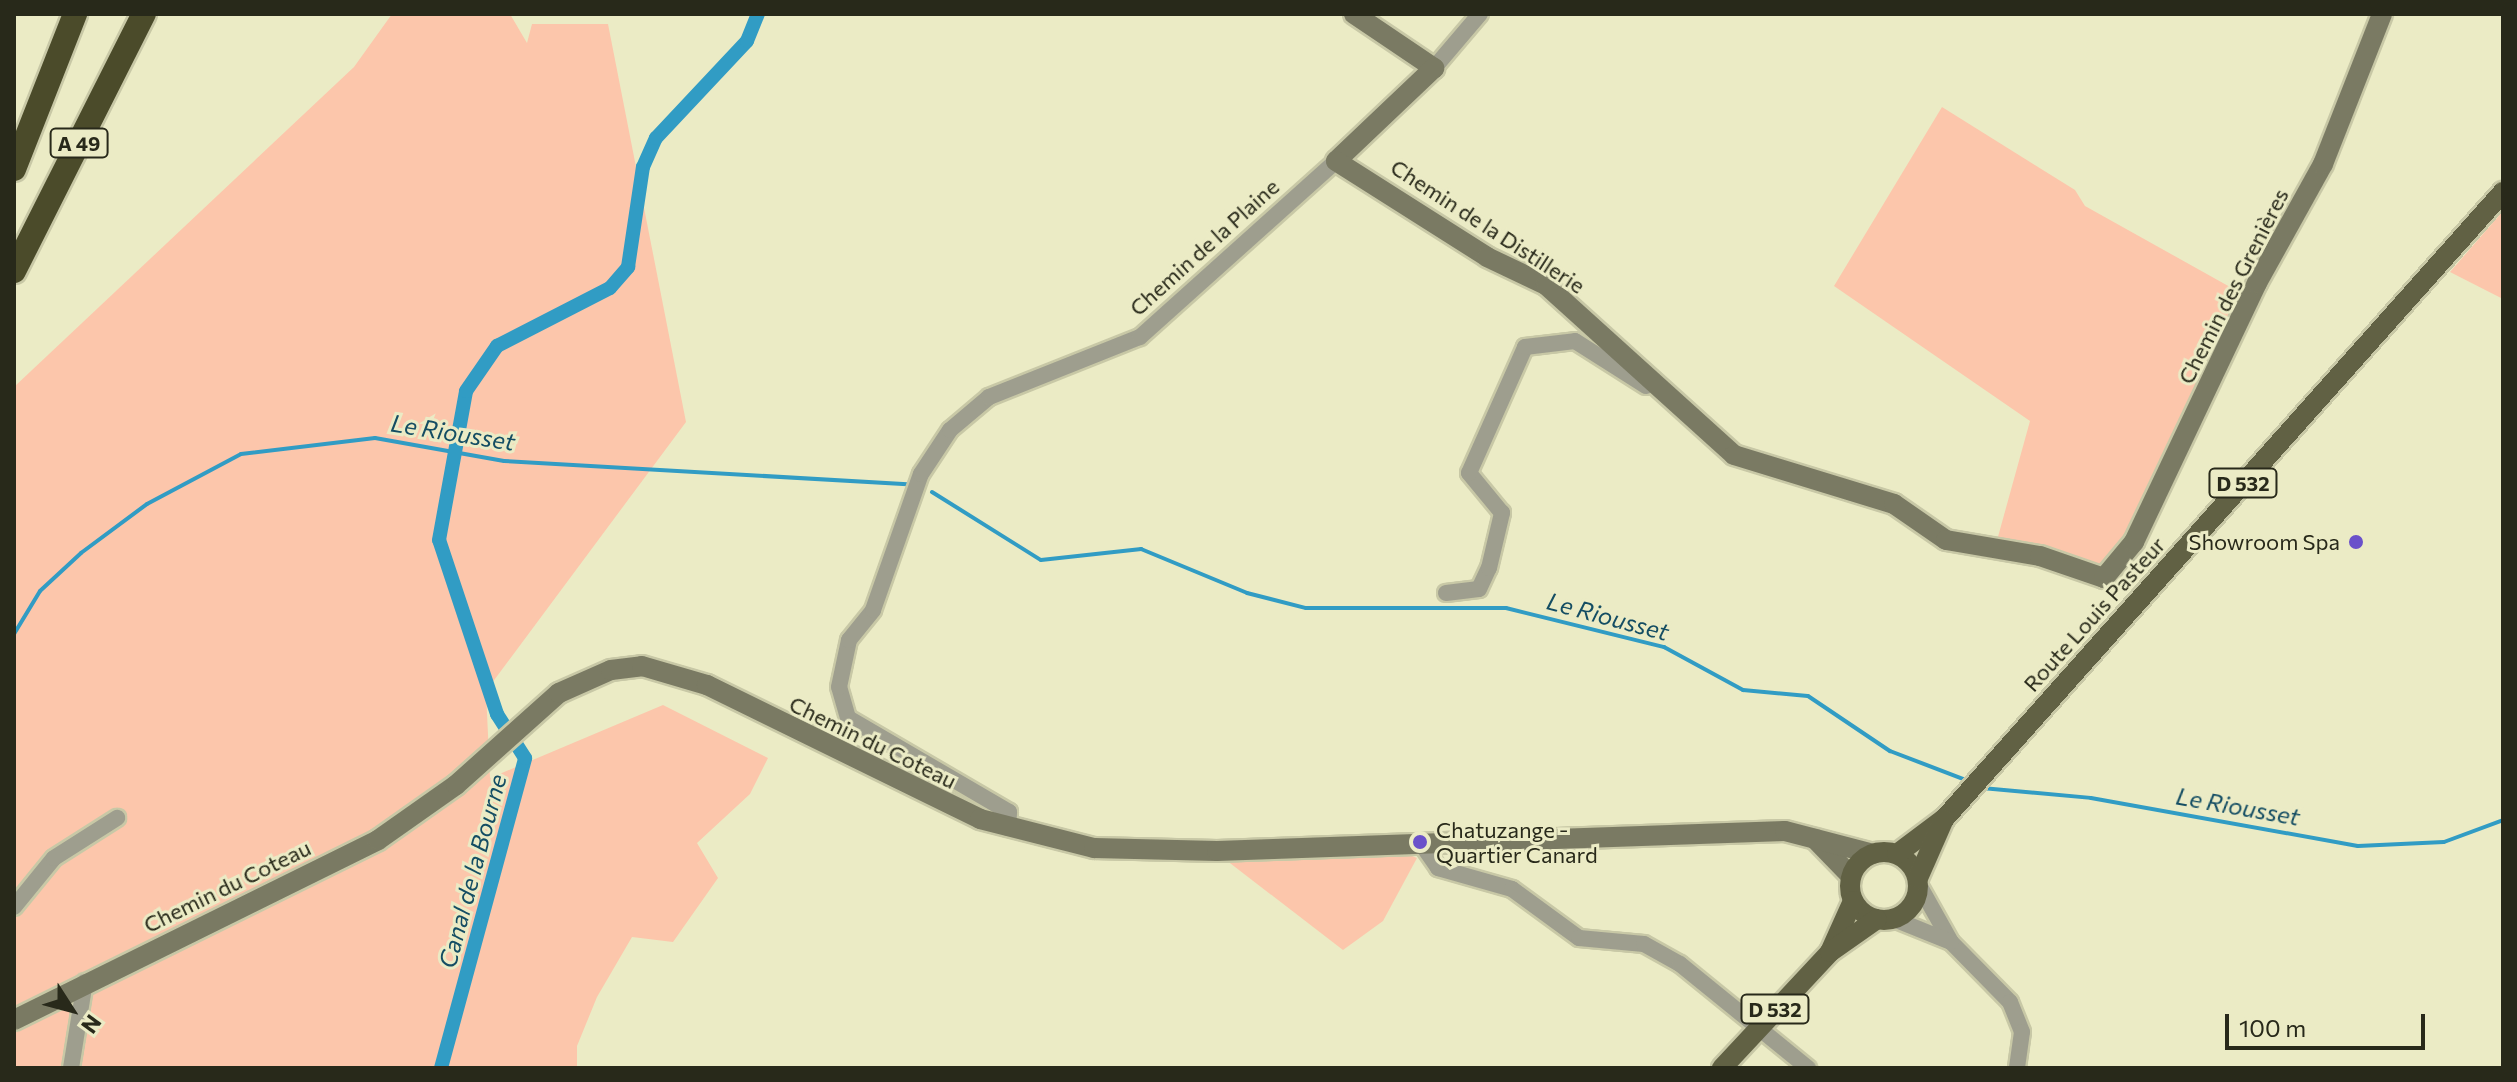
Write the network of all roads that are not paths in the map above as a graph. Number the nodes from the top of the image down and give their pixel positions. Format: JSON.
{"nodes":[{"id":1,"x":75,"y":14,"type":"edge"},
{"id":2,"x":144,"y":14,"type":"edge"},
{"id":3,"x":1354,"y":14,"type":"edge"},
{"id":4,"x":1480,"y":14,"type":"edge"},
{"id":5,"x":2382,"y":14,"type":"edge"},
{"id":6,"x":1434,"y":68,"type":"junction"},
{"id":7,"x":1336,"y":161,"type":"junction"},
{"id":8,"x":14,"y":169,"type":"edge"},
{"id":9,"x":2503,"y":192,"type":"edge"},
{"id":10,"x":14,"y":271,"type":"edge"},
{"id":11,"x":1673,"y":406,"type":"junction"},
{"id":12,"x":2114,"y":574,"type":"joint"},
{"id":13,"x":1446,"y":593,"type":"dead end"},
{"id":14,"x":117,"y":818,"type":"dead end"},
{"id":15,"x":1945,"y":818,"type":"junction"},
{"id":16,"x":1008,"y":828,"type":"junction"},
{"id":17,"x":1815,"y":839,"type":"junction"},
{"id":18,"x":1420,"y":842,"type":"junction"},
{"id":19,"x":1873,"y":854,"type":"junction"},
{"id":20,"x":1897,"y":854,"type":"junction"},
{"id":21,"x":1851,"y":876,"type":"junction"},
{"id":22,"x":1918,"y":882,"type":"junction"},
{"id":23,"x":1853,"y":901,"type":"junction"},
{"id":24,"x":14,"y":907,"type":"edge"},
{"id":25,"x":1885,"y":919,"type":"junction"},
{"id":26,"x":1951,"y":942,"type":"junction"},
{"id":27,"x":1830,"y":952,"type":"junction"},
{"id":28,"x":85,"y":982,"type":"junction"},
{"id":29,"x":14,"y":1020,"type":"edge"},
{"id":30,"x":1759,"y":1026,"type":"junction"},
{"id":31,"x":71,"y":1068,"type":"edge"},
{"id":32,"x":1722,"y":1068,"type":"edge"},
{"id":33,"x":1808,"y":1068,"type":"edge"},
{"id":34,"x":2017,"y":1068,"type":"edge"}],
"edges":[{"from":1,"to":8,"type":"highway","number":"A 49"},
{"from":2,"to":10,"type":"highway","number":"A 49"},
{"from":3,"to":6,"type":"street"},
{"from":4,"to":6,"type":"street","name":"Chemin de la Plaine"},
{"from":5,"to":12,"type":"street","name":"Chemin des Grenières"},
{"from":6,"to":7,"type":"street","name":"Chemin de la Plaine"},
{"from":7,"to":11,"type":"street","name":"Chemin de la Distillerie"},
{"from":7,"to":16,"type":"street","name":"Chemin de la Plaine"},
{"from":9,"to":15,"type":"main road","name":"Route Louis Pasteur","number":"D 532"},
{"from":11,"to":12,"type":"street","name":"Chemin de la Distillerie"},
{"from":11,"to":13,"type":"street"},
{"from":14,"to":24,"type":"street"},
{"from":15,"to":20,"type":"main road","name":"Route Louis Pasteur","number":"D 532"},
{"from":15,"to":22,"type":"main road","name":"Route Louis Pasteur","number":"D 532"},
{"from":16,"to":18,"type":"street","name":"Chemin du Coteau"},
{"from":16,"to":28,"type":"street","name":"Chemin du Coteau"},
{"from":17,"to":18,"type":"street","name":"Chemin du Coteau"},
{"from":17,"to":19,"type":"street","name":"Chemin du Coteau"},
{"from":17,"to":21,"type":"street"},
{"from":18,"to":30,"type":"street"},
{"from":19,"to":20,"type":"main road"},
{"from":19,"to":21,"type":"main road"},
{"from":20,"to":22,"type":"main road"},
{"from":21,"to":23,"type":"main road"},
{"from":22,"to":25,"type":"main road"},
{"from":22,"to":26,"type":"street"},
{"from":23,"to":25,"type":"main road"},
{"from":23,"to":27,"type":"main road","number":"D 532"},
{"from":25,"to":26,"type":"street"},
{"from":25,"to":27,"type":"main road","number":"D 532"},
{"from":26,"to":34,"type":"street"},
{"from":27,"to":30,"type":"main road","number":"D 532"},
{"from":28,"to":29,"type":"street","name":"Chemin du Coteau"},
{"from":28,"to":31,"type":"street"},
{"from":30,"to":32,"type":"main road","number":"D 532"},
{"from":30,"to":33,"type":"street"}]}
